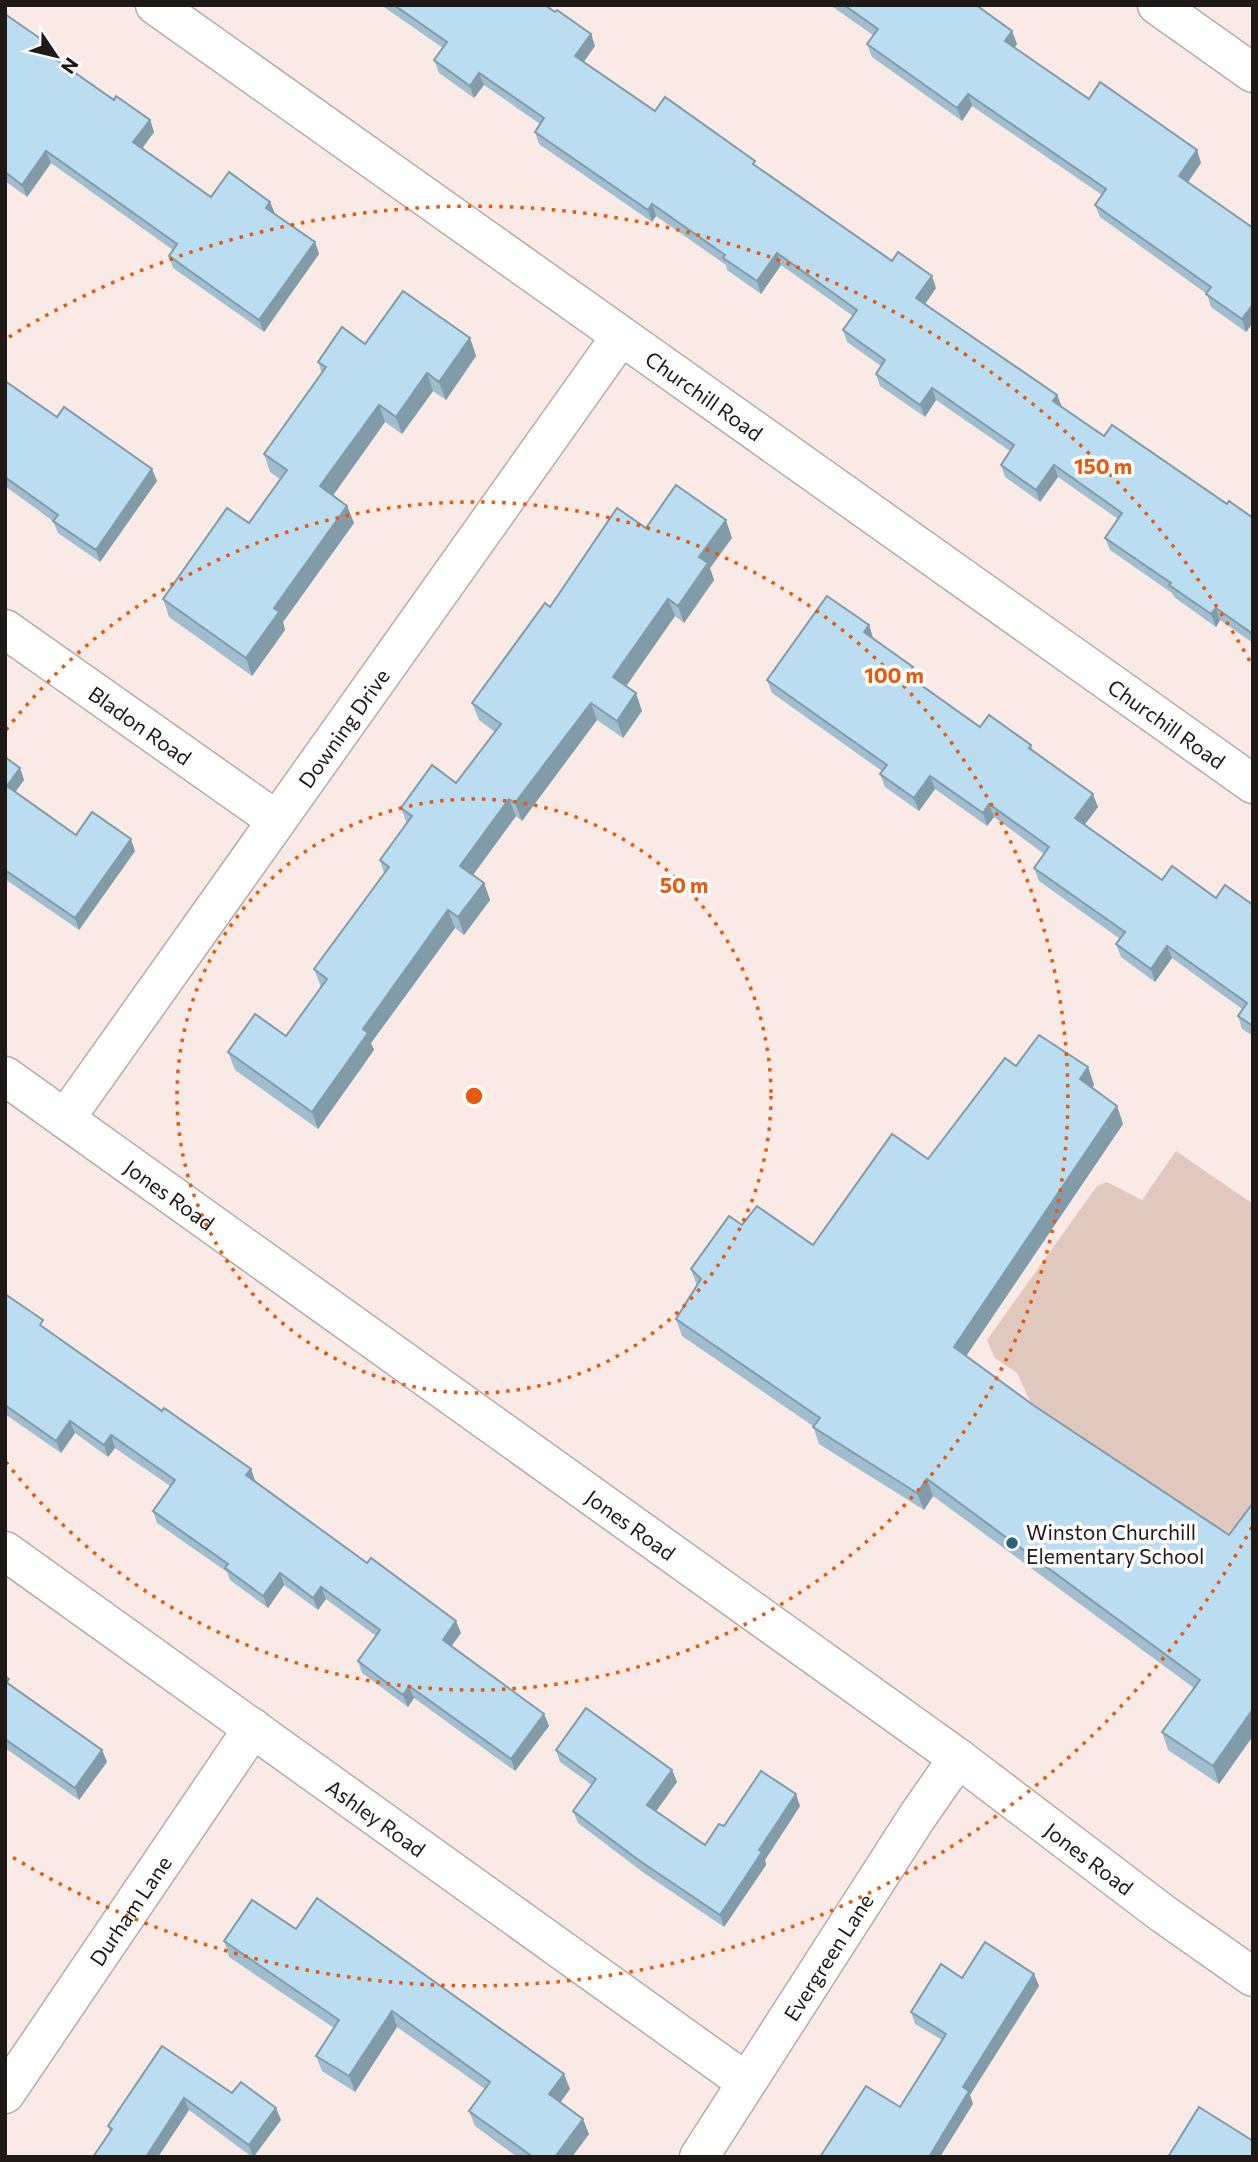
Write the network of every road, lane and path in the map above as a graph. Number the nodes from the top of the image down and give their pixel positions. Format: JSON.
{"nodes":[{"id":1,"x":155,"y":5,"type":"edge"},
{"id":2,"x":1157,"y":5,"type":"edge"},
{"id":3,"x":1253,"y":73,"type":"edge"},
{"id":4,"x":621,"y":336,"type":"junction"},
{"id":5,"x":5,"y":629,"type":"edge"},
{"id":6,"x":1253,"y":784,"type":"edge"},
{"id":7,"x":276,"y":820,"type":"junction"},
{"id":8,"x":5,"y":1076,"type":"edge"},
{"id":9,"x":65,"y":1119,"type":"junction"},
{"id":10,"x":5,"y":1551,"type":"edge"},
{"id":11,"x":253,"y":1728,"type":"junction"},
{"id":12,"x":958,"y":1758,"type":"junction"},
{"id":13,"x":1253,"y":1977,"type":"edge"},
{"id":14,"x":746,"y":2082,"type":"junction"},
{"id":15,"x":5,"y":2094,"type":"edge"},
{"id":16,"x":699,"y":2157,"type":"edge"}],
"edges":[{"from":1,"to":4,"type":"street","name":"Churchill Road"},
{"from":2,"to":3,"type":"street"},
{"from":4,"to":6,"type":"street","name":"Churchill Road"},
{"from":4,"to":7,"type":"street","name":"Downing Drive"},
{"from":5,"to":7,"type":"street","name":"Bladon Road"},
{"from":7,"to":9,"type":"street","name":"Downing Drive"},
{"from":8,"to":9,"type":"street","name":"Jones Road"},
{"from":9,"to":12,"type":"street","name":"Jones Road"},
{"from":10,"to":11,"type":"street","name":"Ashley Road"},
{"from":11,"to":14,"type":"street","name":"Ashley Road"},
{"from":11,"to":15,"type":"street","name":"Durham Lane"},
{"from":12,"to":13,"type":"street","name":"Jones Road"},
{"from":12,"to":14,"type":"street","name":"Evergreen Lane"},
{"from":14,"to":16,"type":"street","name":"Evergreen Lane"}]}
